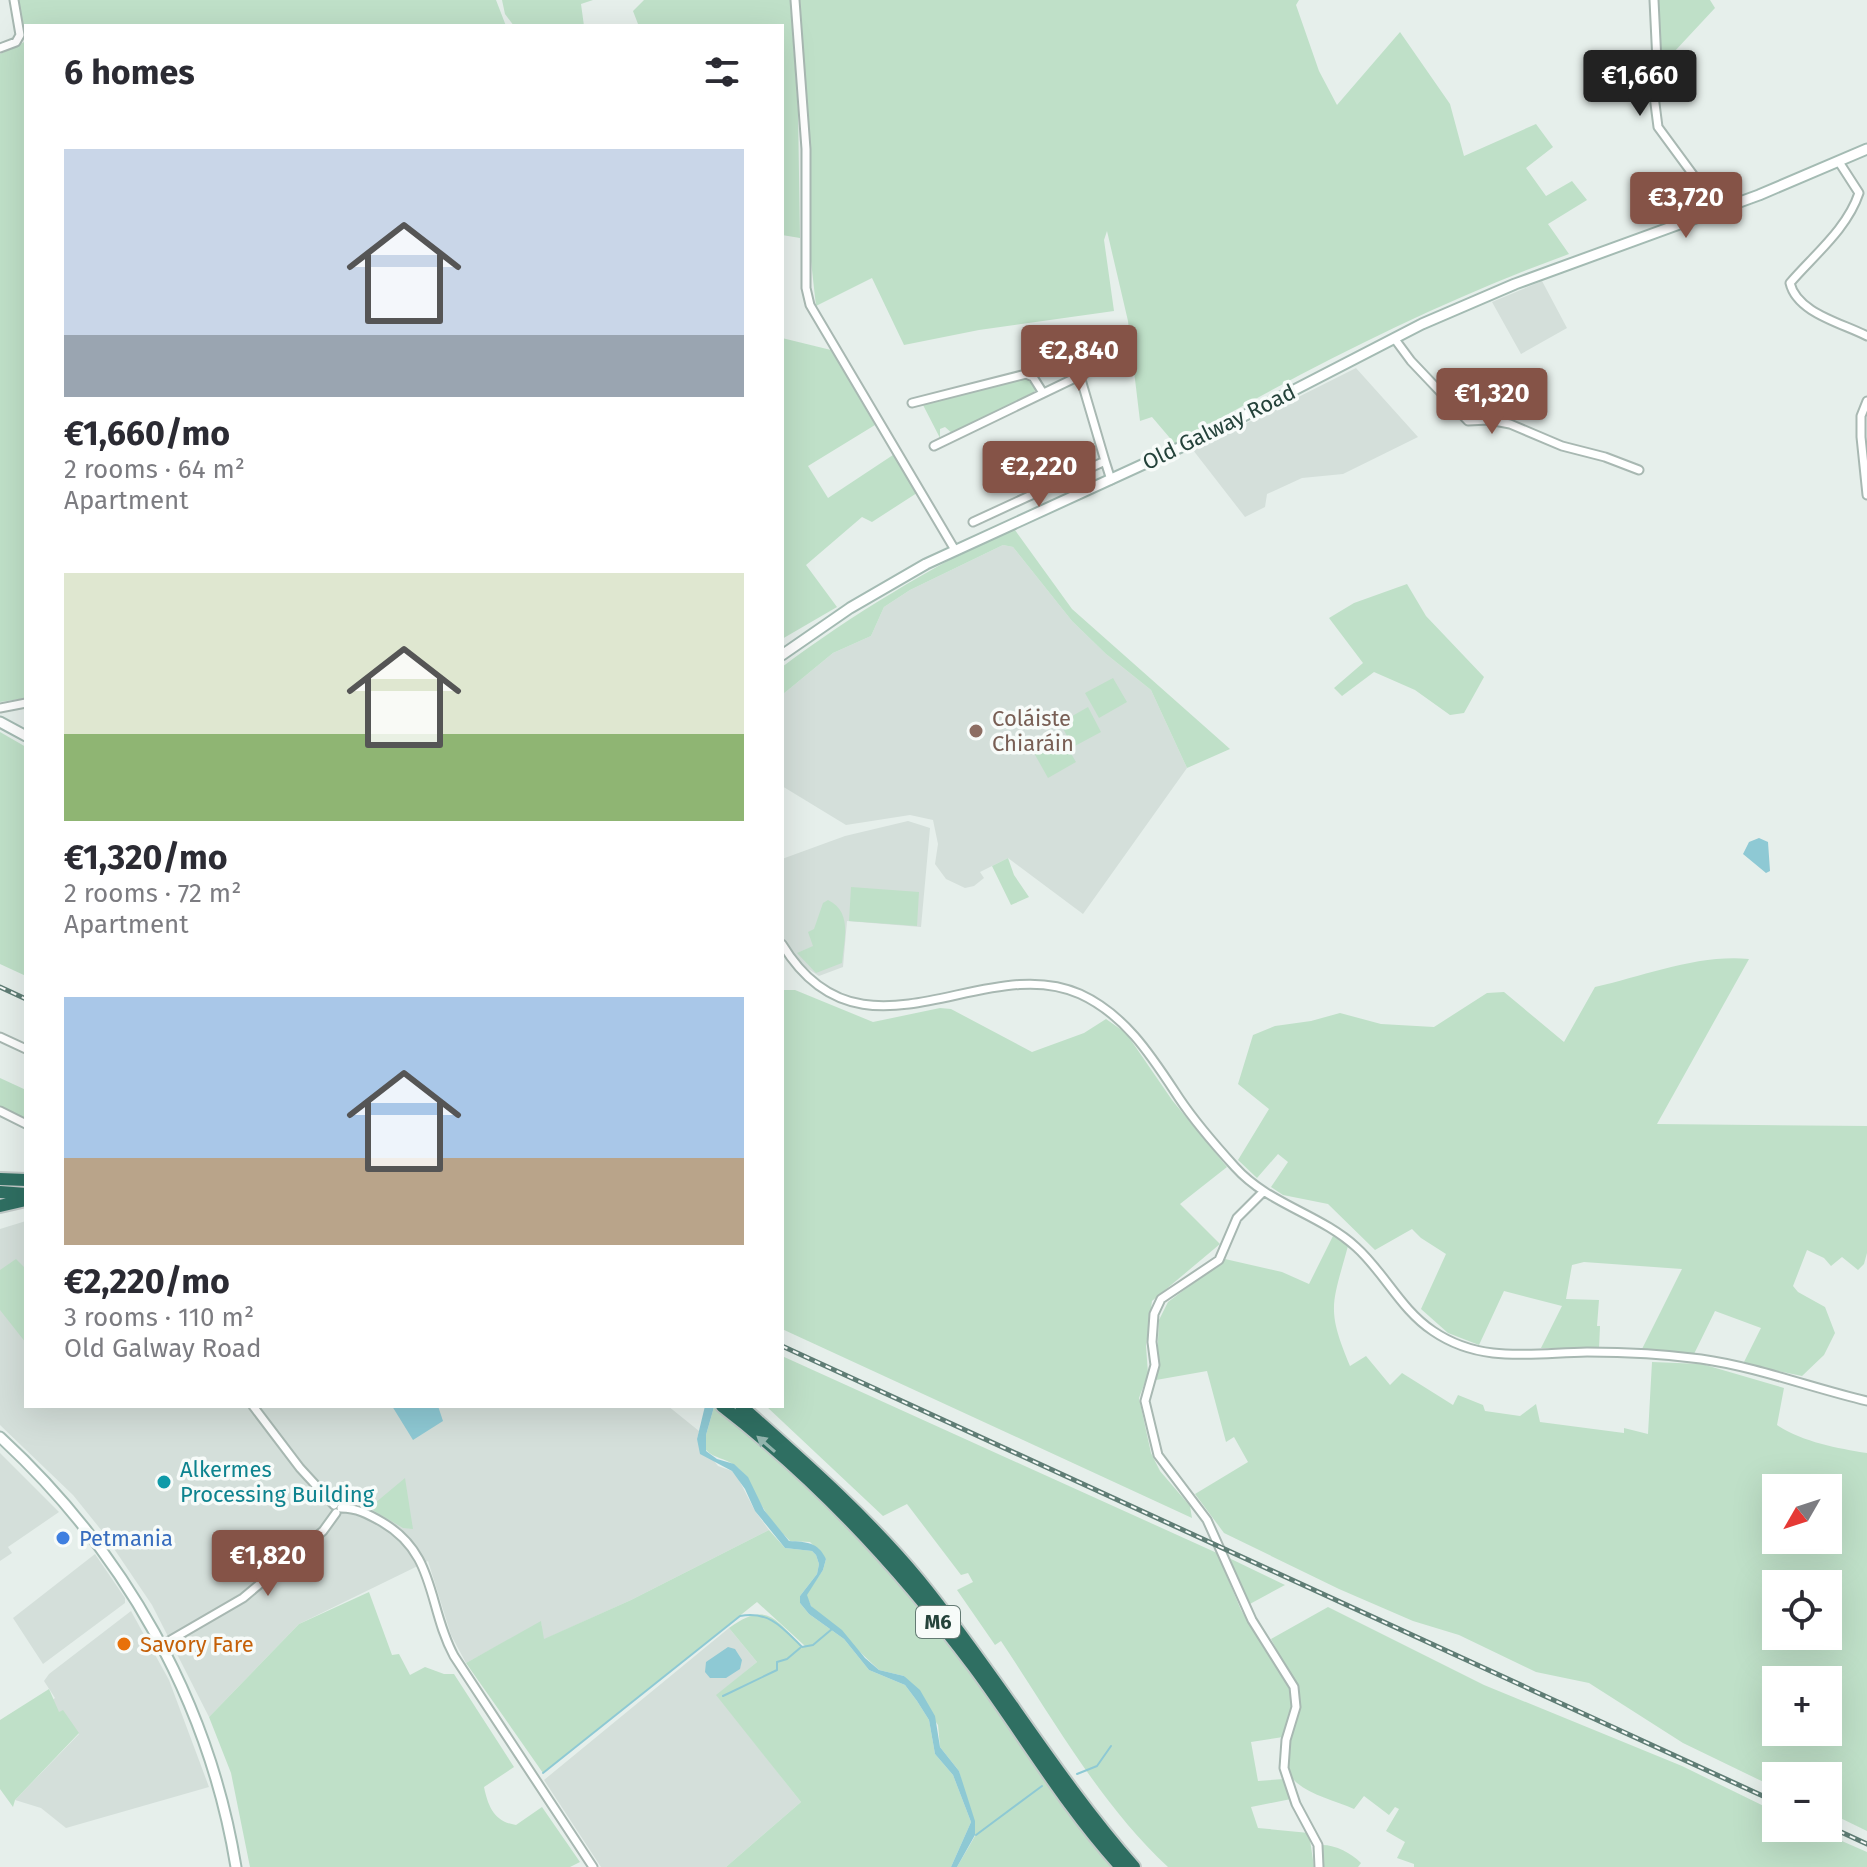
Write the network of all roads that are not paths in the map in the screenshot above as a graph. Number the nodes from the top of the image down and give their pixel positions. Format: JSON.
{"nodes":[{"id":1,"x":14,"y":0,"type":"edge"},
{"id":2,"x":795,"y":0,"type":"edge"},
{"id":3,"x":1654,"y":0,"type":"edge"},
{"id":4,"x":0,"y":48,"type":"edge"},
{"id":5,"x":1867,"y":149,"type":"edge"},
{"id":6,"x":1839,"y":162,"type":"junction"},
{"id":7,"x":1711,"y":214,"type":"junction"},
{"id":8,"x":1867,"y":336,"type":"edge"},
{"id":9,"x":1394,"y":338,"type":"junction"},
{"id":10,"x":1102,"y":365,"type":"dead end"},
{"id":11,"x":1080,"y":376,"type":"junction"},
{"id":12,"x":1043,"y":393,"type":"junction"},
{"id":13,"x":1867,"y":401,"type":"edge"},
{"id":14,"x":912,"y":403,"type":"dead end"},
{"id":15,"x":941,"y":428,"type":"dead end"},
{"id":16,"x":946,"y":439,"type":"junction"},
{"id":17,"x":934,"y":446,"type":"dead end"},
{"id":18,"x":1105,"y":461,"type":"junction"},
{"id":19,"x":1639,"y":470,"type":"dead end"},
{"id":20,"x":1111,"y":480,"type":"junction"},
{"id":21,"x":1867,"y":495,"type":"edge"},
{"id":22,"x":973,"y":522,"type":"dead end"},
{"id":23,"x":955,"y":550,"type":"junction"},
{"id":24,"x":784,"y":654,"type":"edge"},
{"id":25,"x":24,"y":703,"type":"edge"},
{"id":26,"x":0,"y":708,"type":"edge"},
{"id":27,"x":0,"y":722,"type":"edge"},
{"id":28,"x":24,"y":735,"type":"edge"},
{"id":29,"x":784,"y":947,"type":"edge"},
{"id":30,"x":0,"y":1037,"type":"edge"},
{"id":31,"x":24,"y":1048,"type":"edge"},
{"id":32,"x":0,"y":1111,"type":"edge"},
{"id":33,"x":24,"y":1123,"type":"edge"},
{"id":34,"x":0,"y":1179,"type":"edge"},
{"id":35,"x":24,"y":1180,"type":"edge"},
{"id":36,"x":0,"y":1192,"type":"edge"},
{"id":37,"x":1263,"y":1192,"type":"junction"},
{"id":38,"x":24,"y":1197,"type":"edge"},
{"id":39,"x":24,"y":1198,"type":"edge"},
{"id":40,"x":0,"y":1206,"type":"edge"},
{"id":41,"x":1867,"y":1401,"type":"edge"},
{"id":42,"x":255,"y":1408,"type":"edge"},
{"id":43,"x":724,"y":1408,"type":"edge"},
{"id":44,"x":743,"y":1408,"type":"edge"},
{"id":45,"x":0,"y":1437,"type":"edge"},
{"id":46,"x":337,"y":1509,"type":"junction"},
{"id":47,"x":162,"y":1645,"type":"junction"},
{"id":48,"x":236,"y":1867,"type":"edge"},
{"id":49,"x":593,"y":1867,"type":"edge"},
{"id":50,"x":1121,"y":1867,"type":"edge"},
{"id":51,"x":1134,"y":1867,"type":"edge"},
{"id":52,"x":1319,"y":1867,"type":"edge"}],
"edges":[{"from":1,"to":4,"type":"street"},
{"from":2,"to":23,"type":"street"},
{"from":3,"to":7,"type":"street"},
{"from":5,"to":6,"type":"main road","name":"Old Galway Road"},
{"from":6,"to":7,"type":"main road","name":"Old Galway Road"},
{"from":6,"to":8,"type":"street"},
{"from":7,"to":9,"type":"main road","name":"Old Galway Road"},
{"from":9,"to":19,"type":"street"},
{"from":9,"to":20,"type":"main road","name":"Old Galway Road"},
{"from":10,"to":11,"type":"street"},
{"from":11,"to":12,"type":"street"},
{"from":11,"to":18,"type":"street"},
{"from":12,"to":14,"type":"street"},
{"from":12,"to":16,"type":"street"},
{"from":13,"to":21,"type":"street"},
{"from":15,"to":16,"type":"street"},
{"from":16,"to":17,"type":"street"},
{"from":18,"to":20,"type":"street"},
{"from":18,"to":22,"type":"street"},
{"from":20,"to":23,"type":"main road","name":"Old Galway Road"},
{"from":23,"to":24,"type":"main road","name":"Old Galway Road"},
{"from":25,"to":26,"type":"street"},
{"from":27,"to":28,"type":"main road"},
{"from":29,"to":37,"type":"street"},
{"from":30,"to":31,"type":"street"},
{"from":32,"to":33,"type":"street"},
{"from":34,"to":35,"type":"highway"},
{"from":36,"to":38,"type":"highway"},
{"from":37,"to":41,"type":"street"},
{"from":37,"to":52,"type":"street"},
{"from":39,"to":40,"type":"highway"},
{"from":42,"to":46,"type":"street"},
{"from":50,"to":43,"type":"highway","number":"M6","one_way":true},
{"from":44,"to":51,"type":"highway","number":"M6"},
{"from":45,"to":47,"type":"main road"},
{"from":46,"to":47,"type":"street"},
{"from":46,"to":49,"type":"street"},
{"from":47,"to":48,"type":"main road"}]}
